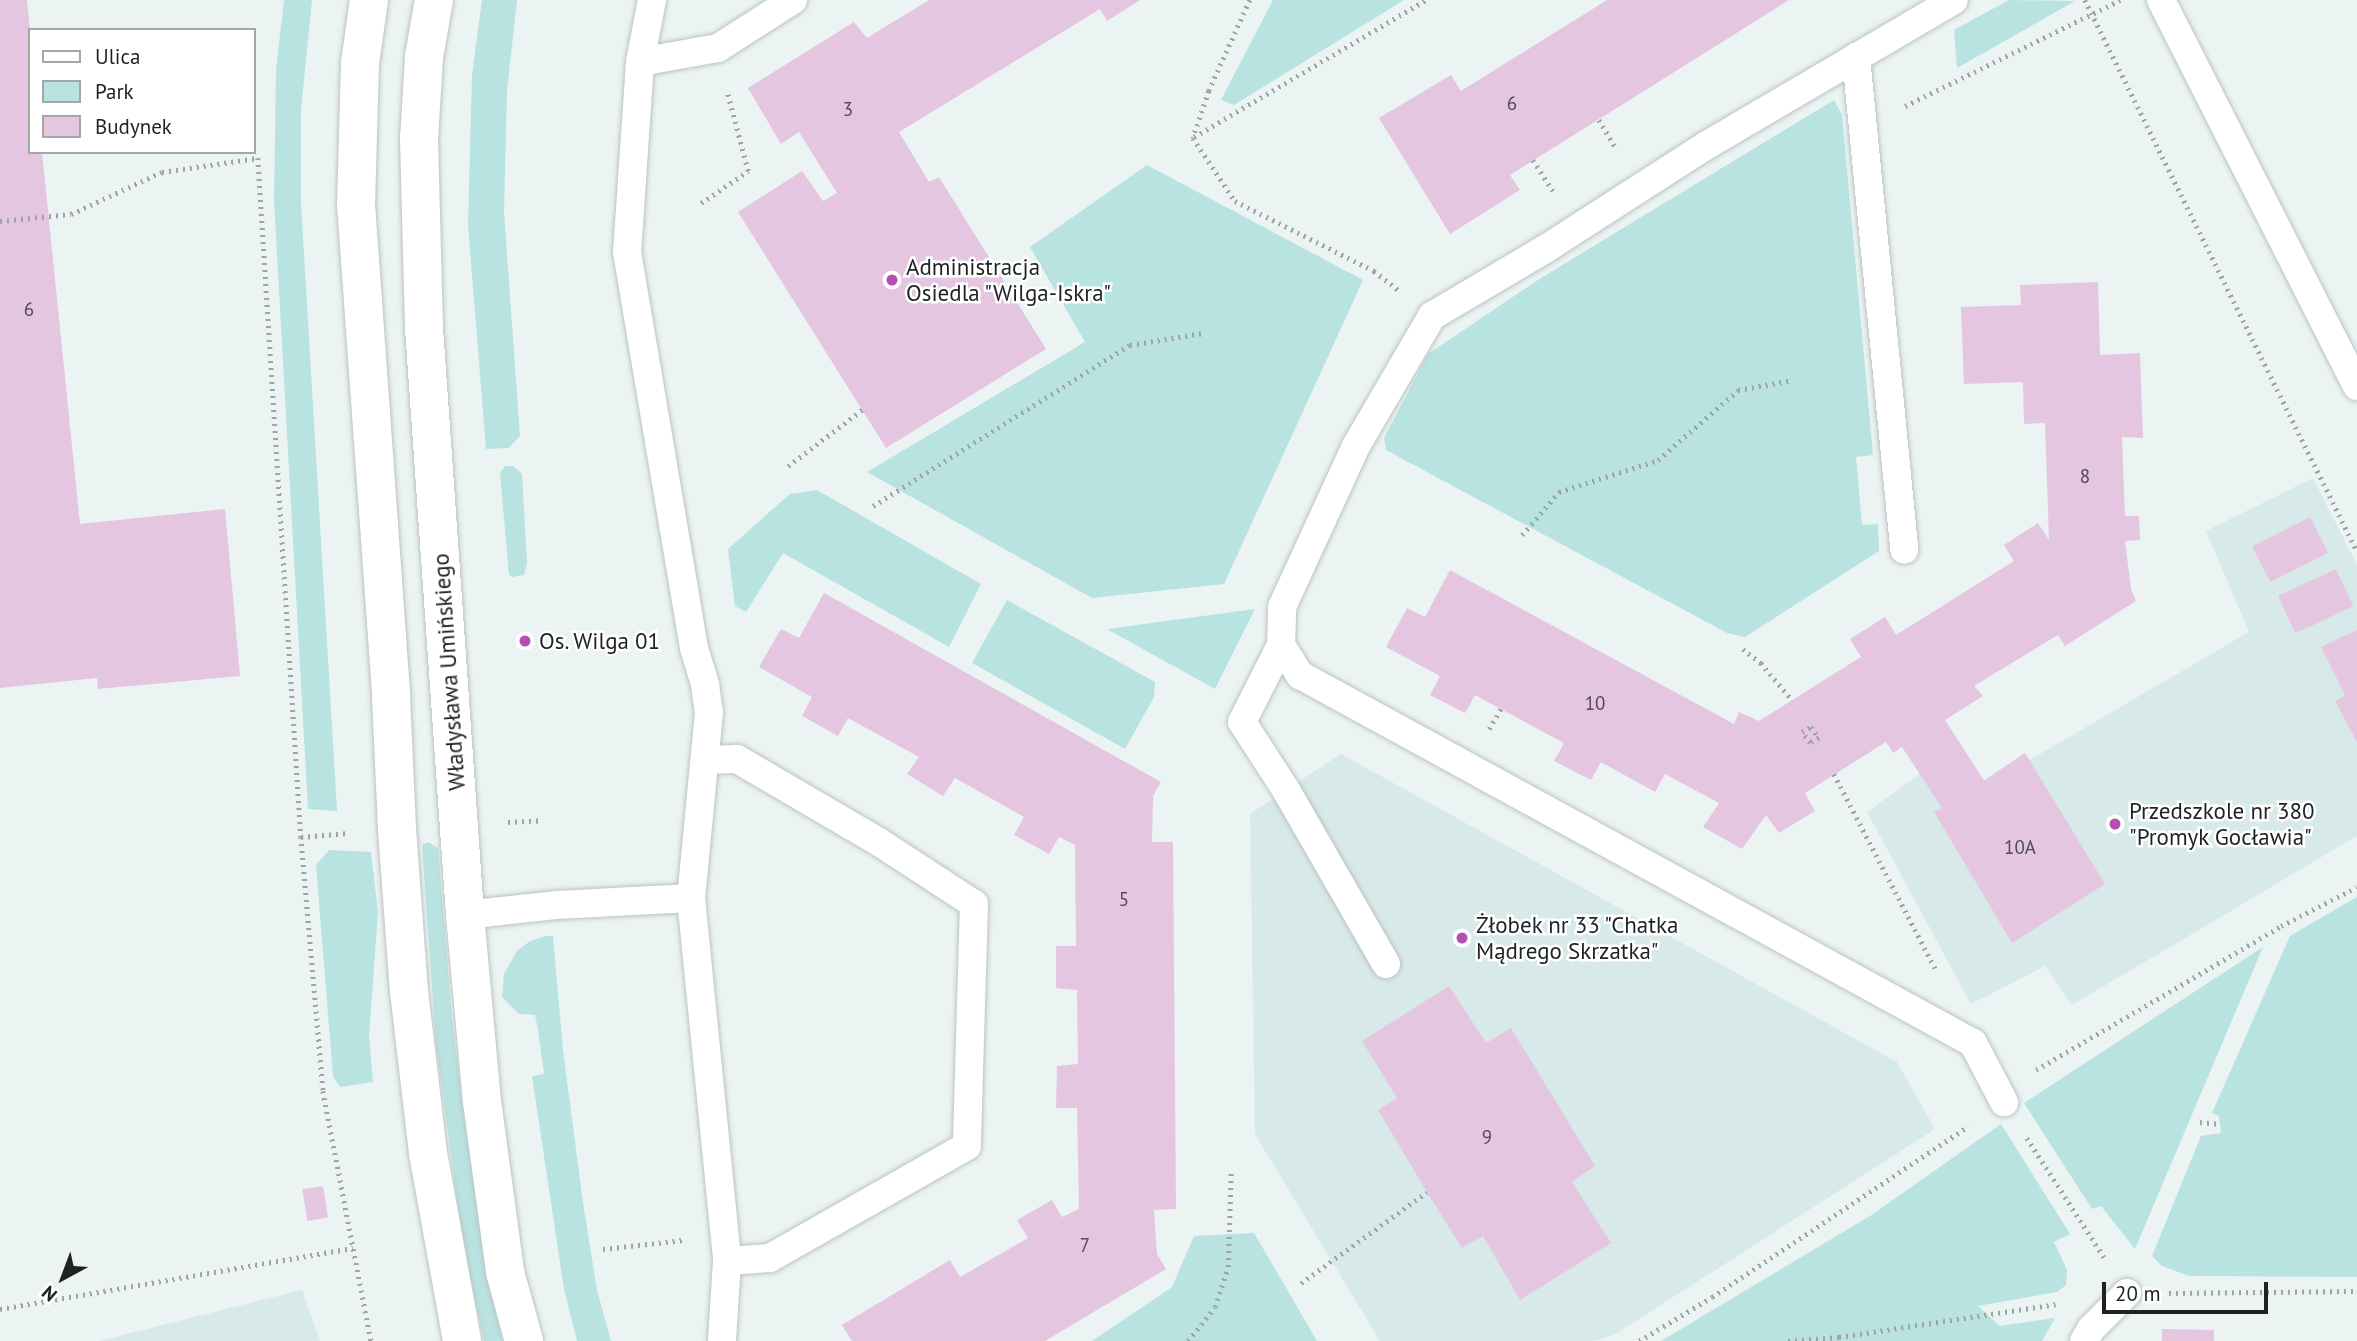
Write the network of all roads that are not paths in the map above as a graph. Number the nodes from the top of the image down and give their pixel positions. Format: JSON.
{"nodes":[{"id":1,"x":369,"y":0,"type":"edge"},
{"id":2,"x":434,"y":0,"type":"edge"},
{"id":3,"x":652,"y":0,"type":"edge"},
{"id":4,"x":793,"y":0,"type":"edge"},
{"id":5,"x":1954,"y":0,"type":"edge"},
{"id":6,"x":2161,"y":0,"type":"edge"},
{"id":7,"x":1856,"y":57,"type":"junction"},
{"id":8,"x":640,"y":62,"type":"junction"},
{"id":9,"x":2357,"y":386,"type":"edge"},
{"id":10,"x":1904,"y":550,"type":"dead end"},
{"id":11,"x":1281,"y":645,"type":"junction"},
{"id":12,"x":707,"y":760,"type":"junction"},
{"id":13,"x":691,"y":898,"type":"junction"},
{"id":14,"x":465,"y":915,"type":"junction"},
{"id":15,"x":1386,"y":964,"type":"dead end"},
{"id":16,"x":2004,"y":1102,"type":"road end"},
{"id":17,"x":727,"y":1261,"type":"junction"},
{"id":18,"x":2127,"y":1293,"type":"road end"},
{"id":19,"x":461,"y":1341,"type":"edge"},
{"id":20,"x":524,"y":1341,"type":"edge"},
{"id":21,"x":722,"y":1341,"type":"edge"},
{"id":22,"x":2084,"y":1341,"type":"edge"}],
"edges":[{"from":1,"to":19,"type":"street"},
{"from":2,"to":14,"type":"street","name":"Władysława Umińskiego"},
{"from":3,"to":8,"type":"lane"},
{"from":4,"to":8,"type":"lane"},
{"from":5,"to":7,"type":"lane"},
{"from":6,"to":9,"type":"lane"},
{"from":7,"to":10,"type":"lane"},
{"from":7,"to":11,"type":"lane"},
{"from":8,"to":12,"type":"lane"},
{"from":11,"to":15,"type":"lane"},
{"from":11,"to":16,"type":"lane"},
{"from":12,"to":13,"type":"lane"},
{"from":12,"to":17,"type":"lane"},
{"from":13,"to":14,"type":"lane"},
{"from":13,"to":17,"type":"lane"},
{"from":14,"to":20,"type":"street","name":"Władysława Umińskiego"},
{"from":17,"to":21,"type":"lane"},
{"from":18,"to":22,"type":"lane"}]}
